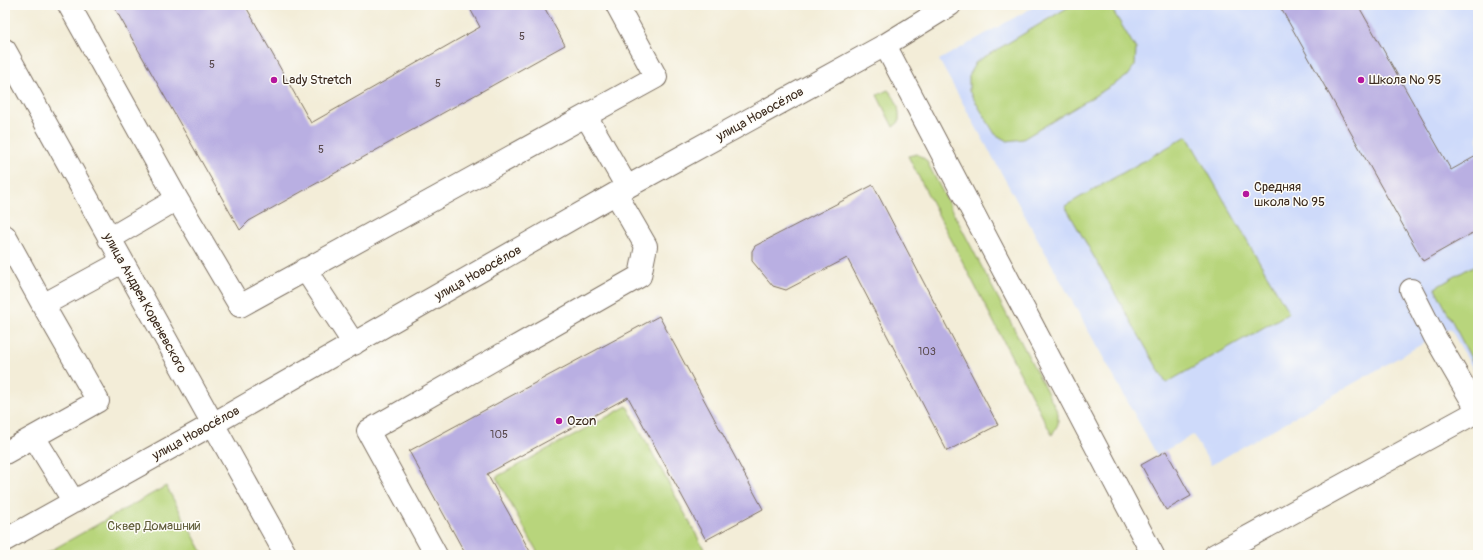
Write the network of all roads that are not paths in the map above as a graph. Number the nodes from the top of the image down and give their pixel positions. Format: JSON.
{"nodes":[{"id":1,"x":69,"y":5,"type":"edge"},
{"id":2,"x":617,"y":5,"type":"edge"},
{"id":3,"x":950,"y":5,"type":"edge"},
{"id":4,"x":885,"y":45,"type":"junction"},
{"id":5,"x":5,"y":50,"type":"edge"},
{"id":6,"x":586,"y":116,"type":"junction"},
{"id":7,"x":622,"y":190,"type":"junction"},
{"id":8,"x":177,"y":199,"type":"junction"},
{"id":9,"x":5,"y":236,"type":"edge"},
{"id":10,"x":109,"y":239,"type":"junction"},
{"id":11,"x":122,"y":262,"type":"junction"},
{"id":12,"x":305,"y":269,"type":"junction"},
{"id":13,"x":1411,"y":290,"type":"dead end"},
{"id":14,"x":43,"y":304,"type":"junction"},
{"id":15,"x":354,"y":344,"type":"junction"},
{"id":16,"x":213,"y":424,"type":"junction"},
{"id":17,"x":34,"y":437,"type":"junction"},
{"id":18,"x":5,"y":453,"type":"edge"},
{"id":19,"x":74,"y":502,"type":"junction"},
{"id":20,"x":5,"y":540,"type":"edge"},
{"id":21,"x":286,"y":555,"type":"edge"},
{"id":22,"x":436,"y":555,"type":"edge"},
{"id":23,"x":1153,"y":555,"type":"edge"},
{"id":24,"x":1215,"y":555,"type":"edge"}],
"edges":[{"from":1,"to":8,"type":"street"},
{"from":2,"to":6,"type":"street"},
{"from":3,"to":4,"type":"street","name":"улица Новосёлов"},
{"from":4,"to":7,"type":"street","name":"улица Новосёлов"},
{"from":4,"to":23,"type":"street"},
{"from":5,"to":10,"type":"street","name":"улица Андрея Кореневского"},
{"from":6,"to":7,"type":"street"},
{"from":6,"to":12,"type":"street"},
{"from":7,"to":15,"type":"street","name":"улица Новосёлов"},
{"from":7,"to":22,"type":"street"},
{"from":8,"to":10,"type":"street"},
{"from":8,"to":12,"type":"street"},
{"from":9,"to":14,"type":"street"},
{"from":10,"to":11,"type":"street","name":"улица Андрея Кореневского"},
{"from":11,"to":14,"type":"street"},
{"from":11,"to":16,"type":"street","name":"улица Андрея Кореневского"},
{"from":12,"to":15,"type":"street"},
{"from":13,"to":24,"type":"street"},
{"from":14,"to":17,"type":"street"},
{"from":15,"to":16,"type":"street","name":"улица Новосёлов"},
{"from":16,"to":19,"type":"street","name":"улица Новосёлов"},
{"from":16,"to":21,"type":"street","name":"улица Андрея Кореневского"},
{"from":17,"to":18,"type":"street"},
{"from":17,"to":19,"type":"street"},
{"from":19,"to":20,"type":"street","name":"улица Новосёлов"}]}
